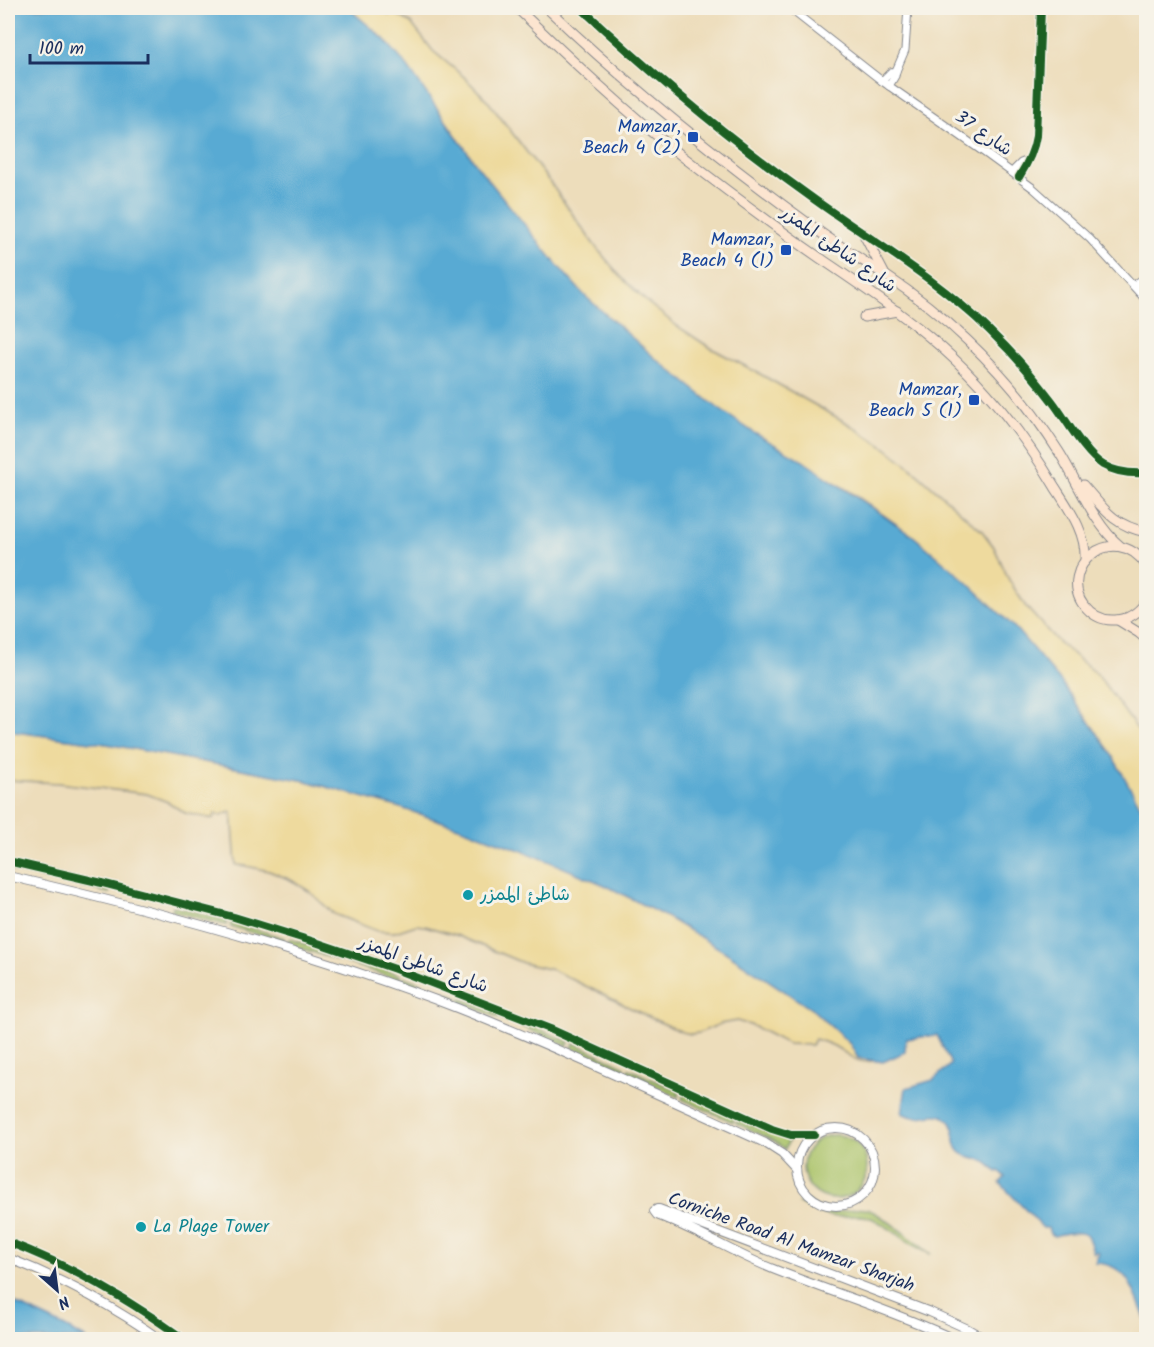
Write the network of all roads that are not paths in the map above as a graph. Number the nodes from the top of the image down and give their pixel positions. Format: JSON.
{"nodes":[{"id":1,"x":517,"y":8,"type":"edge"},
{"id":2,"x":547,"y":8,"type":"edge"},
{"id":3,"x":582,"y":8,"type":"edge"},
{"id":4,"x":789,"y":8,"type":"edge"},
{"id":5,"x":908,"y":8,"type":"edge"},
{"id":6,"x":1041,"y":8,"type":"edge"},
{"id":7,"x":885,"y":84,"type":"junction"},
{"id":8,"x":1016,"y":174,"type":"junction"},
{"id":9,"x":863,"y":233,"type":"junction"},
{"id":10,"x":885,"y":275,"type":"junction"},
{"id":11,"x":1146,"y":277,"type":"edge"},
{"id":12,"x":1134,"y":285,"type":"junction"},
{"id":13,"x":1146,"y":286,"type":"edge"},
{"id":14,"x":1139,"y":292,"type":"junction"},
{"id":15,"x":1146,"y":300,"type":"edge"},
{"id":16,"x":897,"y":311,"type":"junction"},
{"id":17,"x":864,"y":317,"type":"dead end"},
{"id":18,"x":1070,"y":470,"type":"junction"},
{"id":19,"x":1146,"y":473,"type":"edge"},
{"id":20,"x":1146,"y":532,"type":"edge"},
{"id":21,"x":1120,"y":546,"type":"junction"},
{"id":22,"x":1145,"y":551,"type":"edge"},
{"id":23,"x":1134,"y":552,"type":"junction"},
{"id":24,"x":1085,"y":561,"type":"junction"},
{"id":25,"x":1146,"y":565,"type":"edge"},
{"id":26,"x":1146,"y":602,"type":"edge"},
{"id":27,"x":1118,"y":620,"type":"junction"},
{"id":28,"x":1146,"y":639,"type":"edge"},
{"id":29,"x":8,"y":861,"type":"edge"},
{"id":30,"x":8,"y":876,"type":"edge"},
{"id":31,"x":814,"y":1135,"type":"junction"},
{"id":32,"x":797,"y":1170,"type":"junction"},
{"id":33,"x":8,"y":1242,"type":"edge"},
{"id":34,"x":776,"y":1253,"type":"junction"},
{"id":35,"x":8,"y":1258,"type":"edge"},
{"id":36,"x":771,"y":1268,"type":"junction"},
{"id":37,"x":161,"y":1340,"type":"edge"},
{"id":38,"x":185,"y":1340,"type":"edge"},
{"id":39,"x":956,"y":1340,"type":"edge"},
{"id":40,"x":987,"y":1340,"type":"edge"}],
"edges":[{"from":1,"to":16,"type":"main road","name":"شارع شاطئ الممزر"},
{"from":2,"to":10,"type":"main road","name":"شارع شاطئ الممزر"},
{"from":3,"to":9,"type":"street"},
{"from":4,"to":7,"type":"street","name":"شارع 37"},
{"from":5,"to":7,"type":"street"},
{"from":6,"to":8,"type":"street"},
{"from":7,"to":8,"type":"street","name":"شارع 37"},
{"from":8,"to":12,"type":"street","name":"شارع 37"},
{"from":9,"to":10,"type":"main road"},
{"from":9,"to":19,"type":"street"},
{"from":10,"to":18,"type":"main road","name":"شارع شاطئ الممزر"},
{"from":11,"to":12,"type":"street"},
{"from":12,"to":14,"type":"street","name":"شارع 37"},
{"from":13,"to":14,"type":"street"},
{"from":14,"to":15,"type":"street","name":"شارع 37"},
{"from":16,"to":17,"type":"main road"},
{"from":16,"to":24,"type":"main road","name":"شارع شاطئ الممزر"},
{"from":18,"to":20,"type":"main road"},
{"from":18,"to":21,"type":"main road","name":"شارع شاطئ الممزر"},
{"from":21,"to":23,"type":"main road"},
{"from":21,"to":24,"type":"main road"},
{"from":22,"to":23,"type":"main road"},
{"from":23,"to":25,"type":"main road"},
{"from":24,"to":27,"type":"main road"},
{"from":26,"to":27,"type":"main road"},
{"from":27,"to":28,"type":"main road"},
{"from":29,"to":31,"type":"street","name":"شارع شاطئ الممزر"},
{"from":30,"to":32,"type":"street","name":"شارع شاطئ الممزر"},
{"from":31,"to":32,"type":"street"},
{"from":31,"to":32,"type":"street"},
{"from":33,"to":38,"type":"street"},
{"from":34,"to":36,"type":"street"},
{"from":34,"to":36,"type":"street","name":"Corniche Road Al Mamzar Sharjah"},
{"from":34,"to":40,"type":"street","name":"Corniche Road Al Mamzar Sharjah"},
{"from":35,"to":37,"type":"street"},
{"from":36,"to":39,"type":"street","name":"Corniche Road Al Mamzar Sharjah"}]}
